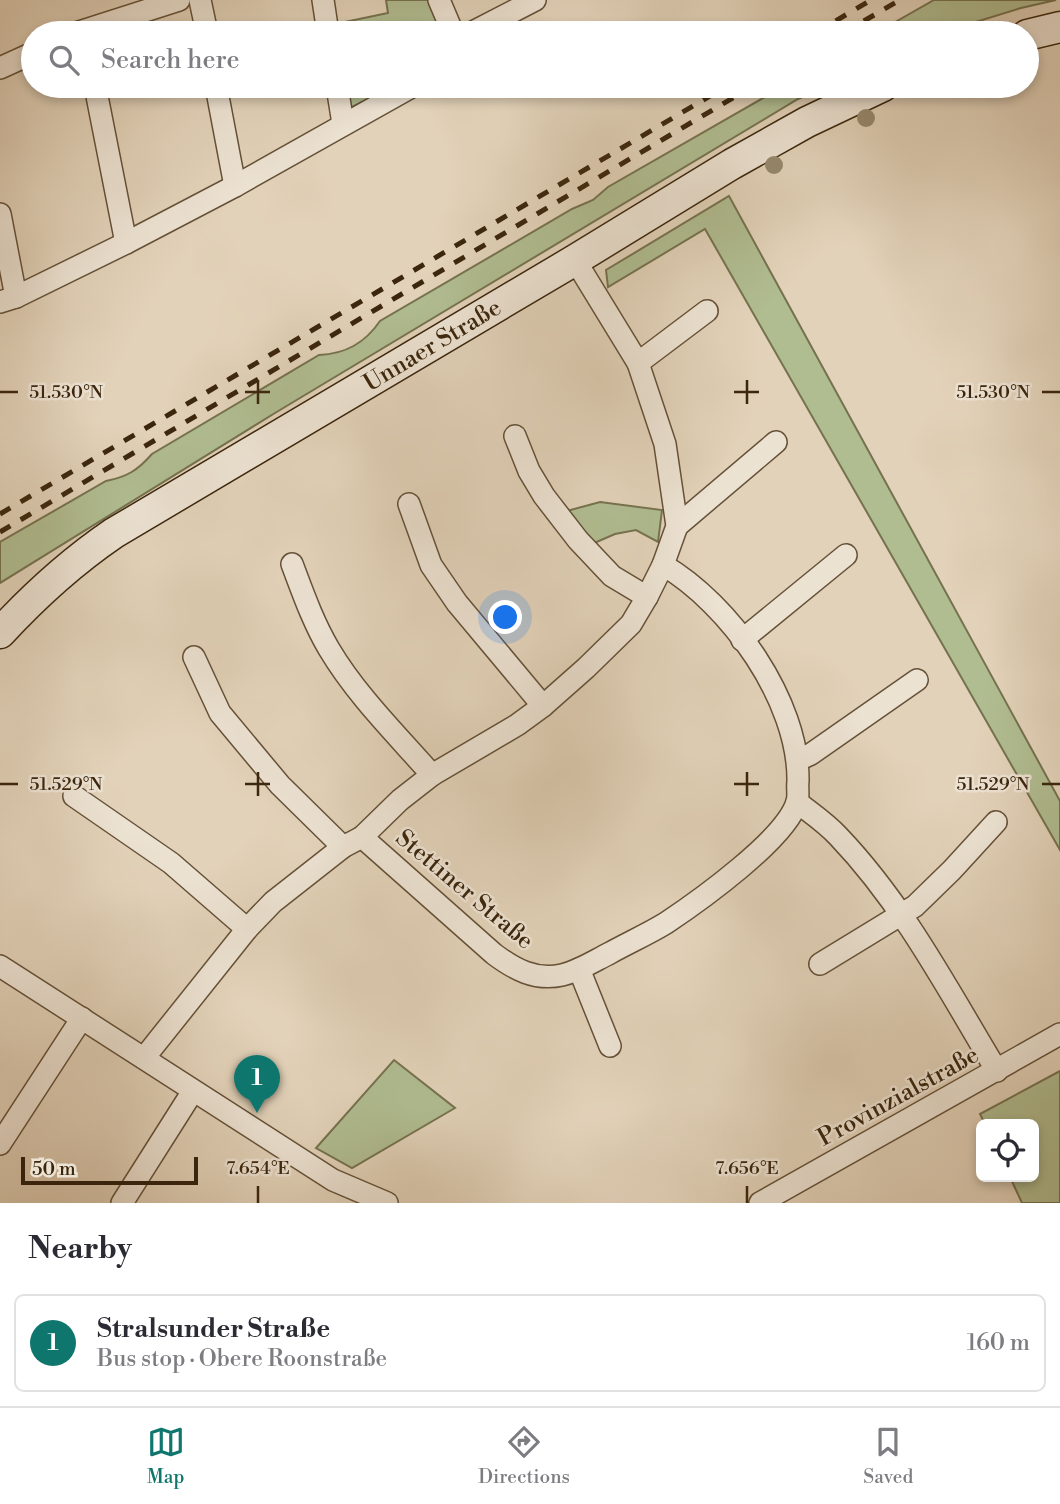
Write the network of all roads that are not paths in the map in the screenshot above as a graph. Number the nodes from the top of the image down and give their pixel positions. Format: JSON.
{"nodes":[{"id":1,"x":179,"y":0,"type":"edge"},
{"id":2,"x":200,"y":0,"type":"edge"},
{"id":3,"x":323,"y":0,"type":"edge"},
{"id":4,"x":439,"y":0,"type":"edge"},
{"id":5,"x":535,"y":0,"type":"edge"},
{"id":6,"x":115,"y":21,"type":"edge"},
{"id":7,"x":204,"y":21,"type":"edge"},
{"id":8,"x":326,"y":21,"type":"edge"},
{"id":9,"x":448,"y":21,"type":"edge"},
{"id":10,"x":494,"y":21,"type":"edge"},
{"id":11,"x":1060,"y":27,"type":"edge"},
{"id":12,"x":1039,"y":32,"type":"edge"},
{"id":13,"x":21,"y":58,"type":"edge"},
{"id":14,"x":0,"y":68,"type":"edge"},
{"id":15,"x":97,"y":98,"type":"edge"},
{"id":16,"x":218,"y":98,"type":"edge"},
{"id":17,"x":339,"y":98,"type":"edge"},
{"id":18,"x":391,"y":98,"type":"edge"},
{"id":19,"x":858,"y":98,"type":"edge"},
{"id":20,"x":343,"y":124,"type":"junction"},
{"id":21,"x":235,"y":186,"type":"junction"},
{"id":22,"x":0,"y":214,"type":"edge"},
{"id":23,"x":126,"y":243,"type":"junction"},
{"id":24,"x":575,"y":260,"type":"junction"},
{"id":25,"x":8,"y":299,"type":"edge"},
{"id":26,"x":706,"y":311,"type":"dead end"},
{"id":27,"x":638,"y":363,"type":"junction"},
{"id":28,"x":514,"y":436,"type":"dead end"},
{"id":29,"x":776,"y":443,"type":"dead end"},
{"id":30,"x":410,"y":504,"type":"dead end"},
{"id":31,"x":677,"y":526,"type":"junction"},
{"id":32,"x":846,"y":555,"type":"dead end"},
{"id":33,"x":292,"y":564,"type":"dead end"},
{"id":34,"x":663,"y":565,"type":"junction"},
{"id":35,"x":647,"y":597,"type":"junction"},
{"id":36,"x":0,"y":633,"type":"edge"},
{"id":37,"x":743,"y":640,"type":"junction"},
{"id":38,"x":194,"y":657,"type":"dead end"},
{"id":39,"x":917,"y":680,"type":"dead end"},
{"id":40,"x":543,"y":706,"type":"junction"},
{"id":41,"x":798,"y":760,"type":"junction"},
{"id":42,"x":432,"y":775,"type":"junction"},
{"id":43,"x":74,"y":796,"type":"dead end"},
{"id":44,"x":797,"y":802,"type":"junction"},
{"id":45,"x":996,"y":822,"type":"dead end"},
{"id":46,"x":352,"y":842,"type":"junction"},
{"id":47,"x":902,"y":915,"type":"junction"},
{"id":48,"x":247,"y":929,"type":"junction"},
{"id":49,"x":820,"y":964,"type":"dead end"},
{"id":50,"x":0,"y":966,"type":"edge"},
{"id":51,"x":579,"y":969,"type":"junction"},
{"id":52,"x":82,"y":1018,"type":"junction"},
{"id":53,"x":1060,"y":1034,"type":"edge"},
{"id":54,"x":610,"y":1046,"type":"dead end"},
{"id":55,"x":144,"y":1058,"type":"junction"},
{"id":56,"x":997,"y":1071,"type":"junction"},
{"id":57,"x":193,"y":1091,"type":"junction"},
{"id":58,"x":0,"y":1144,"type":"edge"},
{"id":59,"x":122,"y":1203,"type":"edge"},
{"id":60,"x":387,"y":1203,"type":"edge"},
{"id":61,"x":760,"y":1203,"type":"edge"}],
"edges":[{"from":1,"to":6,"type":"street"},
{"from":2,"to":7,"type":"street"},
{"from":3,"to":8,"type":"street"},
{"from":4,"to":9,"type":"street"},
{"from":5,"to":10,"type":"street"},
{"from":11,"to":12,"type":"main road"},
{"from":13,"to":14,"type":"street"},
{"from":15,"to":23,"type":"street"},
{"from":16,"to":21,"type":"street"},
{"from":17,"to":20,"type":"street"},
{"from":18,"to":20,"type":"street"},
{"from":19,"to":24,"type":"main road","name":"Unnaer Straße"},
{"from":20,"to":21,"type":"street"},
{"from":21,"to":23,"type":"street"},
{"from":22,"to":25,"type":"street"},
{"from":23,"to":25,"type":"street"},
{"from":24,"to":27,"type":"street"},
{"from":24,"to":36,"type":"main road","name":"Unnaer Straße"},
{"from":26,"to":27,"type":"street"},
{"from":27,"to":31,"type":"street"},
{"from":28,"to":35,"type":"street"},
{"from":29,"to":31,"type":"street"},
{"from":30,"to":40,"type":"street"},
{"from":31,"to":34,"type":"street"},
{"from":32,"to":37,"type":"street"},
{"from":33,"to":42,"type":"street"},
{"from":34,"to":35,"type":"street"},
{"from":34,"to":37,"type":"street"},
{"from":35,"to":40,"type":"street"},
{"from":37,"to":41,"type":"street"},
{"from":38,"to":46,"type":"street","name":"Stettiner Straße"},
{"from":39,"to":41,"type":"street"},
{"from":40,"to":42,"type":"street"},
{"from":41,"to":44,"type":"street"},
{"from":42,"to":46,"type":"street"},
{"from":43,"to":48,"type":"street"},
{"from":44,"to":47,"type":"street"},
{"from":44,"to":51,"type":"street","name":"Stettiner Straße"},
{"from":45,"to":47,"type":"street"},
{"from":46,"to":48,"type":"street"},
{"from":46,"to":51,"type":"street","name":"Stettiner Straße"},
{"from":47,"to":49,"type":"street"},
{"from":47,"to":56,"type":"street"},
{"from":48,"to":55,"type":"street"},
{"from":50,"to":52,"type":"street"},
{"from":51,"to":54,"type":"street"},
{"from":52,"to":55,"type":"street"},
{"from":52,"to":58,"type":"street"},
{"from":53,"to":56,"type":"street","name":"Provinzialstraße"},
{"from":55,"to":57,"type":"street"},
{"from":56,"to":61,"type":"street","name":"Provinzialstraße"},
{"from":57,"to":59,"type":"street"},
{"from":57,"to":60,"type":"street"}]}
